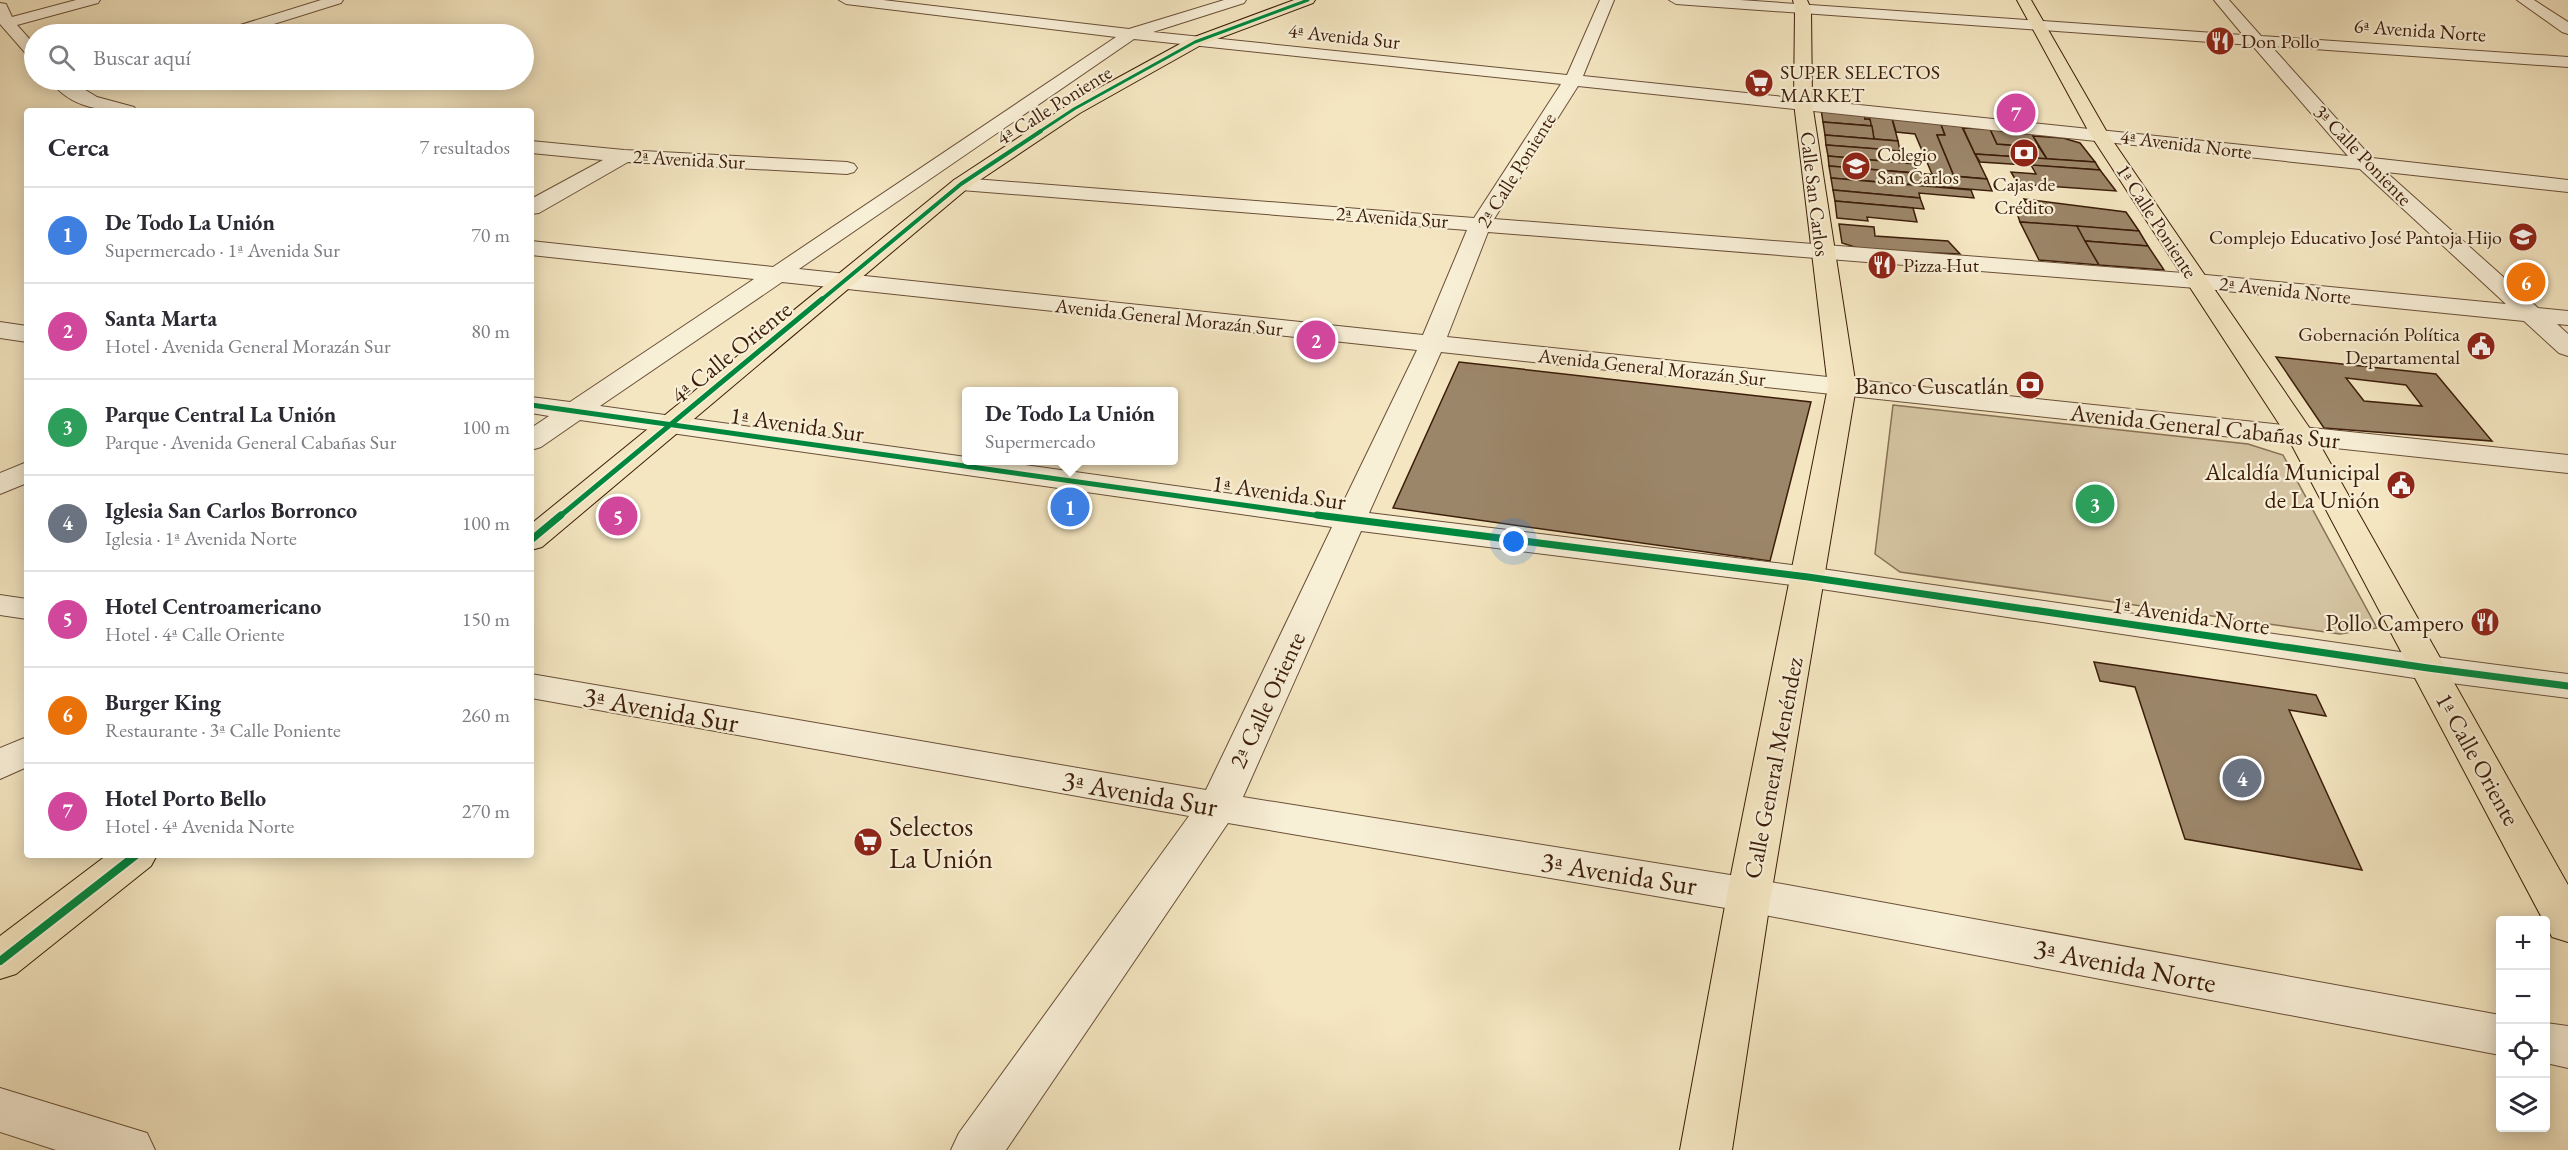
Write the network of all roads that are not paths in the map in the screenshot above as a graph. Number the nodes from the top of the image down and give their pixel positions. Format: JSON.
{"nodes":[{"id":1,"x":93,"y":0,"type":"edge"},
{"id":2,"x":336,"y":0,"type":"edge"},
{"id":3,"x":846,"y":0,"type":"edge"},
{"id":4,"x":1239,"y":0,"type":"edge"},
{"id":5,"x":1308,"y":0,"type":"edge"},
{"id":6,"x":1607,"y":0,"type":"edge"},
{"id":7,"x":1676,"y":0,"type":"edge"},
{"id":8,"x":2024,"y":0,"type":"edge"},
{"id":9,"x":2221,"y":0,"type":"edge"},
{"id":10,"x":2524,"y":0,"type":"edge"},
{"id":11,"x":1802,"y":4,"type":"edge"},
{"id":12,"x":3,"y":14,"type":"edge"},
{"id":13,"x":259,"y":24,"type":"edge"},
{"id":14,"x":2038,"y":25,"type":"junction"},
{"id":15,"x":2568,"y":29,"type":"edge"},
{"id":16,"x":1131,"y":34,"type":"junction"},
{"id":17,"x":24,"y":40,"type":"edge"},
{"id":18,"x":2257,"y":40,"type":"junction"},
{"id":19,"x":1195,"y":42,"type":"junction"},
{"id":20,"x":2568,"y":62,"type":"edge"},
{"id":21,"x":1573,"y":80,"type":"junction"},
{"id":22,"x":69,"y":90,"type":"edge"},
{"id":23,"x":1803,"y":103,"type":"junction"},
{"id":24,"x":117,"y":108,"type":"edge"},
{"id":25,"x":2099,"y":134,"type":"junction"},
{"id":26,"x":534,"y":147,"type":"edge"},
{"id":27,"x":624,"y":156,"type":"junction"},
{"id":28,"x":2367,"y":165,"type":"junction"},
{"id":29,"x":847,"y":168,"type":"dead end"},
{"id":30,"x":961,"y":184,"type":"junction"},
{"id":31,"x":2568,"y":186,"type":"edge"},
{"id":32,"x":534,"y":206,"type":"edge"},
{"id":33,"x":1481,"y":223,"type":"junction"},
{"id":34,"x":534,"y":248,"type":"edge"},
{"id":35,"x":1822,"y":251,"type":"junction"},
{"id":36,"x":774,"y":275,"type":"junction"},
{"id":37,"x":2196,"y":281,"type":"junction"},
{"id":38,"x":844,"y":283,"type":"junction"},
{"id":39,"x":2532,"y":315,"type":"junction"},
{"id":40,"x":2568,"y":318,"type":"edge"},
{"id":41,"x":0,"y":330,"type":"edge"},
{"id":42,"x":24,"y":334,"type":"edge"},
{"id":43,"x":1432,"y":344,"type":"junction"},
{"id":44,"x":2568,"y":348,"type":"edge"},
{"id":45,"x":1842,"y":387,"type":"junction"},
{"id":46,"x":534,"y":405,"type":"edge"},
{"id":47,"x":574,"y":411,"type":"junction"},
{"id":48,"x":671,"y":425,"type":"junction"},
{"id":49,"x":2301,"y":436,"type":"junction"},
{"id":50,"x":534,"y":439,"type":"edge"},
{"id":51,"x":2568,"y":464,"type":"edge"},
{"id":52,"x":24,"y":472,"type":"edge"},
{"id":53,"x":0,"y":484,"type":"edge"},
{"id":54,"x":1350,"y":520,"type":"junction"},
{"id":55,"x":534,"y":538,"type":"edge"},
{"id":56,"x":1808,"y":577,"type":"junction"},
{"id":57,"x":0,"y":605,"type":"edge"},
{"id":58,"x":24,"y":609,"type":"edge"},
{"id":59,"x":2428,"y":668,"type":"junction"},
{"id":60,"x":2568,"y":686,"type":"edge"},
{"id":61,"x":534,"y":687,"type":"edge"},
{"id":62,"x":24,"y":752,"type":"edge"},
{"id":63,"x":0,"y":765,"type":"edge"},
{"id":64,"x":1218,"y":807,"type":"junction"},
{"id":65,"x":132,"y":858,"type":"edge"},
{"id":66,"x":1749,"y":895,"type":"junction"},
{"id":67,"x":2568,"y":925,"type":"edge"},
{"id":68,"x":0,"y":961,"type":"edge"},
{"id":69,"x":2496,"y":1034,"type":"edge"},
{"id":70,"x":2550,"y":1044,"type":"edge"},
{"id":71,"x":2568,"y":1047,"type":"edge"},
{"id":72,"x":0,"y":1110,"type":"edge"},
{"id":73,"x":129,"y":1150,"type":"edge"},
{"id":74,"x":977,"y":1150,"type":"edge"},
{"id":75,"x":1706,"y":1150,"type":"edge"}],
"edges":[{"from":1,"to":12,"type":"street"},
{"from":2,"to":13,"type":"street"},
{"from":3,"to":16,"type":"street","name":"4ª Avenida Sur"},
{"from":4,"to":16,"type":"street"},
{"from":5,"to":19,"type":"main road","name":"4ª Calle Poniente"},
{"from":6,"to":21,"type":"street","name":"2ª Calle Poniente"},
{"from":7,"to":11,"type":"street","name":"6ª Avenida Norte"},
{"from":8,"to":14,"type":"main road","name":"1ª Calle Poniente"},
{"from":9,"to":18,"type":"street","name":"3ª Calle Poniente"},
{"from":10,"to":15,"type":"street"},
{"from":11,"to":14,"type":"street","name":"6ª Avenida Norte"},
{"from":11,"to":23,"type":"main road","name":"Calle San Carlos"},
{"from":12,"to":17,"type":"street"},
{"from":14,"to":18,"type":"street","name":"6ª Avenida Norte"},
{"from":14,"to":25,"type":"main road","name":"1ª Calle Poniente"},
{"from":16,"to":19,"type":"street","name":"4ª Avenida Sur"},
{"from":16,"to":36,"type":"street"},
{"from":18,"to":20,"type":"street","name":"6ª Avenida Norte"},
{"from":18,"to":28,"type":"street","name":"3ª Calle Poniente"},
{"from":19,"to":21,"type":"street","name":"4ª Avenida Sur"},
{"from":19,"to":30,"type":"main road","name":"4ª Calle Poniente"},
{"from":21,"to":23,"type":"street","name":"4ª Avenida Sur"},
{"from":21,"to":33,"type":"street","name":"2ª Calle Poniente"},
{"from":22,"to":24,"type":"street"},
{"from":23,"to":25,"type":"street","name":"4ª Avenida Norte"},
{"from":23,"to":35,"type":"main road","name":"Calle San Carlos"},
{"from":25,"to":28,"type":"street","name":"4ª Avenida Norte"},
{"from":25,"to":37,"type":"main road","name":"1ª Calle Poniente"},
{"from":26,"to":27,"type":"street","name":"2ª Avenida Sur"},
{"from":27,"to":29,"type":"street","name":"2ª Avenida Sur"},
{"from":27,"to":32,"type":"street"},
{"from":28,"to":31,"type":"street","name":"4ª Avenida Norte"},
{"from":28,"to":39,"type":"street","name":"3ª Calle Poniente"},
{"from":30,"to":33,"type":"street","name":"2ª Avenida Sur"},
{"from":30,"to":38,"type":"main road","name":"4ª Calle Poniente"},
{"from":33,"to":35,"type":"street","name":"2ª Avenida Sur"},
{"from":33,"to":43,"type":"street","name":"2ª Calle Poniente"},
{"from":34,"to":36,"type":"street","name":"Avenida General Morazán Sur"},
{"from":35,"to":37,"type":"street","name":"2ª Avenida Norte"},
{"from":35,"to":45,"type":"main road","name":"Calle San Carlos"},
{"from":36,"to":38,"type":"street","name":"Avenida General Morazán Sur"},
{"from":36,"to":47,"type":"street"},
{"from":37,"to":39,"type":"street","name":"2ª Avenida Norte"},
{"from":37,"to":49,"type":"main road","name":"1ª Calle Poniente"},
{"from":38,"to":43,"type":"street","name":"Avenida General Morazán Sur"},
{"from":38,"to":48,"type":"main road","name":"4ª Calle Oriente"},
{"from":39,"to":40,"type":"street","name":"2ª Avenida Norte"},
{"from":39,"to":44,"type":"street","name":"3ª Calle Poniente"},
{"from":41,"to":42,"type":"street"},
{"from":43,"to":45,"type":"street","name":"Avenida General Morazán Sur"},
{"from":43,"to":54,"type":"street","name":"2ª Calle Oriente"},
{"from":45,"to":49,"type":"street","name":"Avenida General Cabañas Sur"},
{"from":45,"to":56,"type":"main road","name":"Calle General Menéndez"},
{"from":46,"to":47,"type":"street","name":"1ª Avenida Sur"},
{"from":47,"to":48,"type":"street","name":"1ª Avenida Sur"},
{"from":47,"to":50,"type":"street"},
{"from":48,"to":54,"type":"street","name":"1ª Avenida Sur"},
{"from":48,"to":55,"type":"main road","name":"4ª Calle Oriente"},
{"from":49,"to":51,"type":"street","name":"Avenida General Cabañas Sur"},
{"from":49,"to":59,"type":"main road","name":"1ª Calle Oriente"},
{"from":52,"to":53,"type":"street"},
{"from":54,"to":56,"type":"street","name":"1ª Avenida Sur"},
{"from":54,"to":64,"type":"street","name":"2ª Calle Oriente"},
{"from":56,"to":59,"type":"street","name":"1ª Avenida Norte"},
{"from":56,"to":66,"type":"main road","name":"Calle General Menéndez"},
{"from":57,"to":58,"type":"street"},
{"from":59,"to":60,"type":"street","name":"1ª Avenida Norte"},
{"from":59,"to":67,"type":"main road","name":"1ª Calle Oriente"},
{"from":61,"to":64,"type":"street","name":"3ª Avenida Sur"},
{"from":62,"to":63,"type":"street"},
{"from":64,"to":66,"type":"street","name":"3ª Avenida Sur"},
{"from":64,"to":74,"type":"street","name":"2ª Calle Oriente"},
{"from":65,"to":68,"type":"main road"},
{"from":66,"to":69,"type":"street","name":"3ª Avenida Norte"},
{"from":66,"to":75,"type":"main road","name":"Calle General Menéndez"},
{"from":70,"to":71,"type":"street"},
{"from":72,"to":73,"type":"street"}]}
